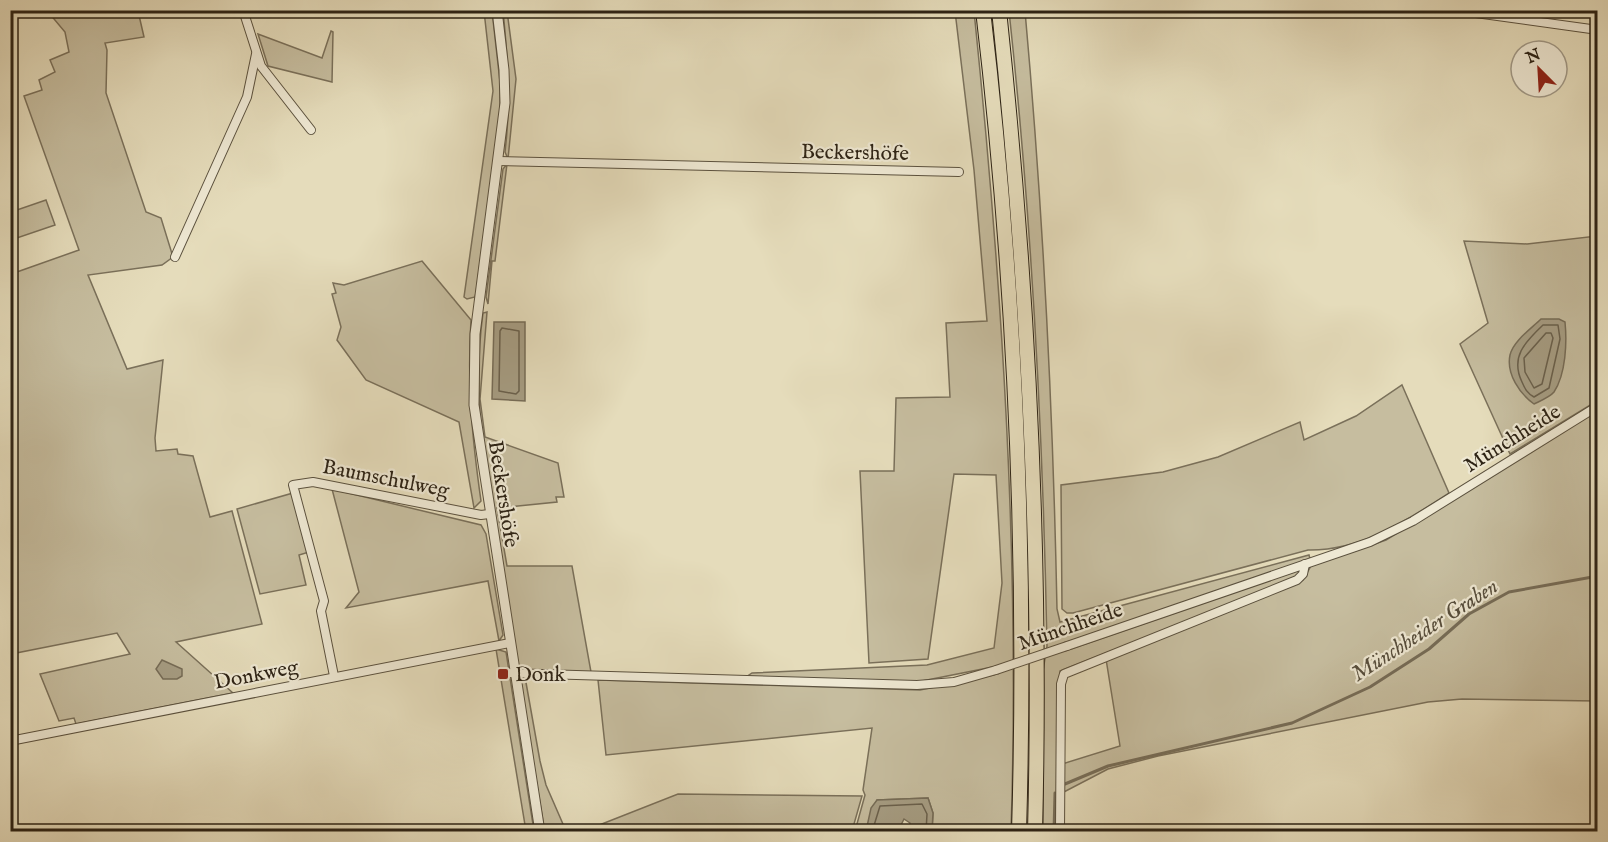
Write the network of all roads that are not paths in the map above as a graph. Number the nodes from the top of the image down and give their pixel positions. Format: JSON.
{"nodes":[{"id":1,"x":49,"y":10,"type":"edge"},
{"id":2,"x":243,"y":10,"type":"edge"},
{"id":3,"x":497,"y":10,"type":"edge"},
{"id":4,"x":983,"y":10,"type":"edge"},
{"id":5,"x":999,"y":10,"type":"edge"},
{"id":6,"x":1454,"y":10,"type":"edge"},
{"id":7,"x":10,"y":12,"type":"edge"},
{"id":8,"x":1598,"y":30,"type":"edge"},
{"id":9,"x":256,"y":54,"type":"junction"},
{"id":10,"x":311,"y":130,"type":"dead end"},
{"id":11,"x":498,"y":161,"type":"junction"},
{"id":12,"x":959,"y":172,"type":"dead end"},
{"id":13,"x":175,"y":257,"type":"dead end"},
{"id":14,"x":1598,"y":406,"type":"edge"},
{"id":15,"x":489,"y":514,"type":"junction"},
{"id":16,"x":1305,"y":564,"type":"junction"},
{"id":17,"x":510,"y":643,"type":"junction"},
{"id":18,"x":511,"y":673,"type":"junction"},
{"id":19,"x":334,"y":676,"type":"junction"},
{"id":20,"x":10,"y":741,"type":"edge"},
{"id":21,"x":540,"y":831,"type":"edge"},
{"id":22,"x":1019,"y":831,"type":"edge"},
{"id":23,"x":1035,"y":831,"type":"edge"},
{"id":24,"x":1060,"y":831,"type":"edge"}],
"edges":[{"from":1,"to":7,"type":"street"},
{"from":2,"to":9,"type":"street"},
{"from":3,"to":11,"type":"street","name":"Beckershöfe"},
{"from":4,"to":22,"type":"highway"},
{"from":5,"to":23,"type":"highway"},
{"from":6,"to":8,"type":"street"},
{"from":9,"to":10,"type":"street"},
{"from":9,"to":13,"type":"street"},
{"from":11,"to":12,"type":"street","name":"Beckershöfe"},
{"from":11,"to":15,"type":"street","name":"Beckershöfe"},
{"from":14,"to":16,"type":"street","name":"Münchheide"},
{"from":15,"to":17,"type":"street","name":"Beckershöfe"},
{"from":15,"to":19,"type":"street","name":"Baumschulweg"},
{"from":16,"to":18,"type":"street","name":"Münchheide","bridge":true},
{"from":16,"to":24,"type":"street"},
{"from":17,"to":18,"type":"street","name":"Beckershöfe"},
{"from":17,"to":19,"type":"street","name":"Donkweg"},
{"from":18,"to":21,"type":"street","name":"Beckershöfe"},
{"from":19,"to":20,"type":"street","name":"Donkweg"}]}
